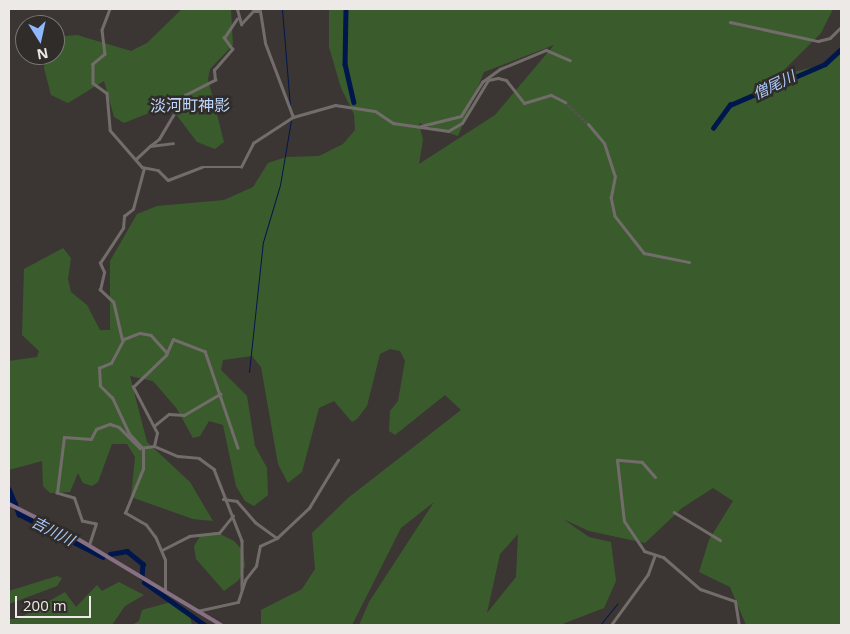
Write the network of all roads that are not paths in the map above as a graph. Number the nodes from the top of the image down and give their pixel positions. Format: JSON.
{"nodes":[{"id":1,"x":110,"y":9,"type":"edge"},
{"id":2,"x":237,"y":9,"type":"edge"},
{"id":3,"x":237,"y":19,"type":"junction"},
{"id":4,"x":730,"y":22,"type":"dead end"},
{"id":5,"x":841,"y":27,"type":"edge"},
{"id":6,"x":570,"y":60,"type":"dead end"},
{"id":7,"x":566,"y":102,"type":"tunnel mouth"},
{"id":8,"x":293,"y":117,"type":"junction"},
{"id":9,"x":588,"y":124,"type":"tunnel mouth"},
{"id":10,"x":421,"y":126,"type":"junction"},
{"id":11,"x":173,"y":143,"type":"dead end"},
{"id":12,"x":150,"y":146,"type":"junction"},
{"id":13,"x":136,"y":159,"type":"junction"},
{"id":14,"x":144,"y":168,"type":"junction"},
{"id":15,"x":612,"y":197,"type":"joint"},
{"id":16,"x":689,"y":262,"type":"dead end"},
{"id":17,"x":122,"y":341,"type":"junction"},
{"id":18,"x":167,"y":353,"type":"junction"},
{"id":19,"x":220,"y":394,"type":"junction"},
{"id":20,"x":154,"y":426,"type":"junction"},
{"id":21,"x":154,"y":446,"type":"junction"},
{"id":22,"x":238,"y":448,"type":"dead end"},
{"id":23,"x":143,"y":449,"type":"junction"},
{"id":24,"x":338,"y":460,"type":"dead end"},
{"id":25,"x":655,"y":477,"type":"dead end"},
{"id":26,"x":223,"y":499,"type":"junction"},
{"id":27,"x":9,"y":504,"type":"edge"},
{"id":28,"x":674,"y":512,"type":"dead end"},
{"id":29,"x":233,"y":516,"type":"junction"},
{"id":30,"x":277,"y":538,"type":"junction"},
{"id":31,"x":720,"y":540,"type":"dead end"},
{"id":32,"x":89,"y":545,"type":"junction"},
{"id":33,"x":162,"y":551,"type":"junction"},
{"id":34,"x":655,"y":555,"type":"junction"},
{"id":35,"x":242,"y":590,"type":"junction"},
{"id":36,"x":164,"y":592,"type":"junction"},
{"id":37,"x":197,"y":611,"type":"junction"},
{"id":38,"x":221,"y":625,"type":"edge"},
{"id":39,"x":611,"y":625,"type":"edge"},
{"id":40,"x":738,"y":625,"type":"edge"}],
"edges":[{"from":1,"to":13,"type":"street"},
{"from":2,"to":3,"type":"street"},
{"from":3,"to":8,"type":"street"},
{"from":3,"to":12,"type":"street"},
{"from":4,"to":5,"type":"street"},
{"from":6,"to":10,"type":"street"},
{"from":7,"to":10,"type":"street"},
{"from":8,"to":10,"type":"street"},
{"from":8,"to":14,"type":"street"},
{"from":9,"to":15,"type":"street"},
{"from":11,"to":12,"type":"street"},
{"from":12,"to":13,"type":"street"},
{"from":13,"to":14,"type":"street"},
{"from":14,"to":17,"type":"street"},
{"from":15,"to":16,"type":"street"},
{"from":17,"to":18,"type":"street"},
{"from":17,"to":23,"type":"street"},
{"from":18,"to":19,"type":"street"},
{"from":18,"to":20,"type":"street"},
{"from":19,"to":20,"type":"street"},
{"from":19,"to":22,"type":"street"},
{"from":20,"to":21,"type":"street"},
{"from":21,"to":23,"type":"street"},
{"from":21,"to":26,"type":"street"},
{"from":23,"to":32,"type":"street"},
{"from":23,"to":33,"type":"street"},
{"from":24,"to":30,"type":"street"},
{"from":25,"to":34,"type":"street"},
{"from":26,"to":29,"type":"street"},
{"from":26,"to":30,"type":"street"},
{"from":27,"to":32,"type":"main road"},
{"from":28,"to":31,"type":"street"},
{"from":29,"to":33,"type":"street"},
{"from":29,"to":35,"type":"street"},
{"from":30,"to":35,"type":"street"},
{"from":32,"to":36,"type":"main road"},
{"from":33,"to":36,"type":"street"},
{"from":34,"to":39,"type":"street"},
{"from":34,"to":40,"type":"street"},
{"from":35,"to":37,"type":"street"},
{"from":36,"to":37,"type":"main road"},
{"from":37,"to":38,"type":"main road"}]}
